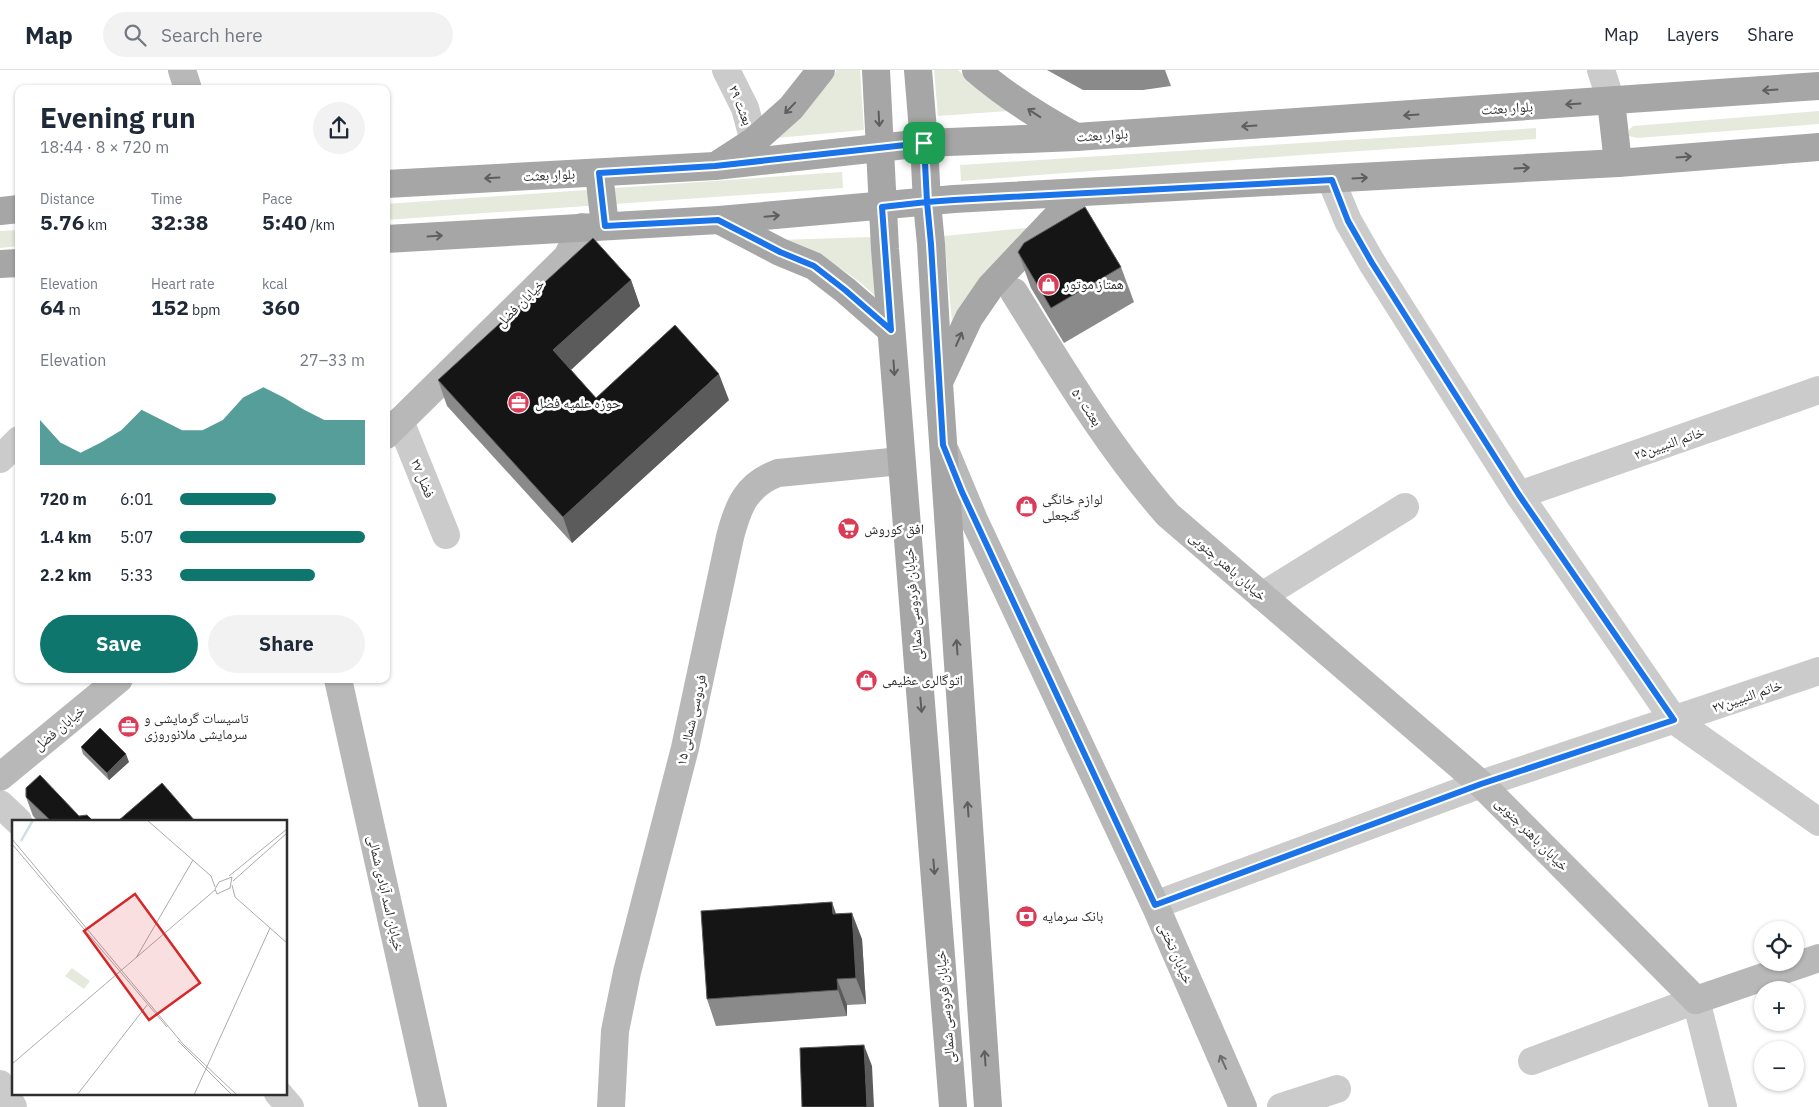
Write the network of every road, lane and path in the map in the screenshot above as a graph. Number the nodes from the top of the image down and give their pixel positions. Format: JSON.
{"nodes":[{"id":1,"x":182,"y":70,"type":"edge"},
{"id":2,"x":726,"y":70,"type":"edge"},
{"id":3,"x":821,"y":70,"type":"edge"},
{"id":4,"x":876,"y":70,"type":"edge"},
{"id":5,"x":918,"y":70,"type":"edge"},
{"id":6,"x":976,"y":70,"type":"edge"},
{"id":7,"x":1601,"y":70,"type":"edge"},
{"id":8,"x":187,"y":85,"type":"edge"},
{"id":9,"x":1819,"y":86,"type":"edge"},
{"id":10,"x":1611,"y":102,"type":"junction"},
{"id":11,"x":1076,"y":137,"type":"junction"},
{"id":12,"x":754,"y":141,"type":"junction"},
{"id":13,"x":924,"y":143,"type":"junction"},
{"id":14,"x":880,"y":147,"type":"junction"},
{"id":15,"x":1819,"y":147,"type":"edge"},
{"id":16,"x":1618,"y":162,"type":"junction"},
{"id":17,"x":715,"y":166,"type":"junction"},
{"id":18,"x":599,"y":173,"type":"junction"},
{"id":19,"x":1332,"y":180,"type":"junction"},
{"id":20,"x":390,"y":184,"type":"edge"},
{"id":21,"x":1079,"y":193,"type":"junction"},
{"id":22,"x":927,"y":202,"type":"junction"},
{"id":23,"x":882,"y":207,"type":"junction"},
{"id":24,"x":15,"y":209,"type":"edge"},
{"id":25,"x":0,"y":210,"type":"edge"},
{"id":26,"x":718,"y":220,"type":"junction"},
{"id":27,"x":593,"y":226,"type":"junction"},
{"id":28,"x":390,"y":239,"type":"edge"},
{"id":29,"x":15,"y":263,"type":"edge"},
{"id":30,"x":0,"y":264,"type":"edge"},
{"id":31,"x":1014,"y":292,"type":"dead end"},
{"id":32,"x":891,"y":330,"type":"junction"},
{"id":33,"x":939,"y":383,"type":"junction"},
{"id":34,"x":1819,"y":390,"type":"edge"},
{"id":35,"x":393,"y":428,"type":"edge"},
{"id":36,"x":15,"y":444,"type":"edge"},
{"id":37,"x":943,"y":445,"type":"junction"},
{"id":38,"x":0,"y":459,"type":"edge"},
{"id":39,"x":902,"y":461,"type":"junction"},
{"id":40,"x":1519,"y":495,"type":"junction"},
{"id":41,"x":1405,"y":507,"type":"dead end"},
{"id":42,"x":1168,"y":515,"type":"joint"},
{"id":43,"x":446,"y":534,"type":"dead end"},
{"id":44,"x":1262,"y":596,"type":"junction"},
{"id":45,"x":1819,"y":671,"type":"edge"},
{"id":46,"x":114,"y":683,"type":"edge"},
{"id":47,"x":339,"y":683,"type":"edge"},
{"id":48,"x":1674,"y":720,"type":"junction"},
{"id":49,"x":0,"y":777,"type":"edge"},
{"id":50,"x":1481,"y":784,"type":"junction"},
{"id":51,"x":0,"y":804,"type":"edge"},
{"id":52,"x":17,"y":820,"type":"edge"},
{"id":53,"x":1819,"y":822,"type":"edge"},
{"id":54,"x":1155,"y":905,"type":"junction"},
{"id":55,"x":1819,"y":958,"type":"edge"},
{"id":56,"x":1696,"y":1000,"type":"junction"},
{"id":57,"x":1532,"y":1061,"type":"dead end"},
{"id":58,"x":0,"y":1084,"type":"edge"},
{"id":59,"x":1337,"y":1089,"type":"dead end"},
{"id":60,"x":279,"y":1094,"type":"edge"},
{"id":61,"x":12,"y":1107,"type":"edge"},
{"id":62,"x":290,"y":1107,"type":"edge"},
{"id":63,"x":434,"y":1107,"type":"edge"},
{"id":64,"x":611,"y":1107,"type":"edge"},
{"id":65,"x":953,"y":1107,"type":"edge"},
{"id":66,"x":988,"y":1107,"type":"edge"},
{"id":67,"x":1243,"y":1107,"type":"edge"},
{"id":68,"x":1281,"y":1107,"type":"edge"},
{"id":69,"x":1723,"y":1107,"type":"edge"}],
"edges":[{"from":1,"to":8,"type":"street"},
{"from":2,"to":12,"type":"street","name":"بعثت ۲۹"},
{"from":3,"to":12,"type":"main road","one_way":true},
{"from":4,"to":14,"type":"main road","name":"خیابان فردوسی شمالی","one_way":true},
{"from":5,"to":13,"type":"main road"},
{"from":11,"to":6,"type":"main road","one_way":true},
{"from":7,"to":10,"type":"street"},
{"from":9,"to":10,"type":"main road","name":"بلوار بعثت","one_way":true},
{"from":10,"to":11,"type":"main road","name":"بلوار بعثت","one_way":true},
{"from":10,"to":16,"type":"main road"},
{"from":11,"to":13,"type":"main road","name":"بلوار بعثت"},
{"from":12,"to":17,"type":"main road"},
{"from":13,"to":14,"type":"main road","name":"بلوار بعثت"},
{"from":13,"to":22,"type":"main road"},
{"from":14,"to":17,"type":"main road","name":"بلوار بعثت"},
{"from":14,"to":23,"type":"main road","name":"خیابان فردوسی شمالی"},
{"from":16,"to":15,"type":"main road","one_way":true},
{"from":19,"to":16,"type":"main road","one_way":true},
{"from":17,"to":18,"type":"main road","name":"بلوار بعثت"},
{"from":18,"to":20,"type":"main road","name":"بلوار بعثت","one_way":true},
{"from":18,"to":27,"type":"main road"},
{"from":19,"to":21,"type":"main road"},
{"from":19,"to":40,"type":"street"},
{"from":21,"to":22,"type":"main road"},
{"from":33,"to":21,"type":"main road","one_way":true},
{"from":22,"to":23,"type":"main road"},
{"from":22,"to":33,"type":"main road"},
{"from":26,"to":23,"type":"main road","one_way":true},
{"from":23,"to":32,"type":"main road","name":"خیابان فردوسی شمالی"},
{"from":24,"to":25,"type":"main road"},
{"from":26,"to":27,"type":"main road"},
{"from":26,"to":32,"type":"main road"},
{"from":28,"to":27,"type":"main road","one_way":true},
{"from":27,"to":35,"type":"street","name":"خیابان فضل"},
{"from":29,"to":30,"type":"main road"},
{"from":31,"to":42,"type":"street","name":"بعثت ۵۰"},
{"from":32,"to":39,"type":"main road","name":"خیابان فردوسی شمالی","one_way":true},
{"from":33,"to":37,"type":"main road"},
{"from":34,"to":40,"type":"street","name":"خاتم النبیین۲۵"},
{"from":35,"to":43,"type":"street","name":"فضل ۲۷"},
{"from":36,"to":38,"type":"street"},
{"from":37,"to":54,"type":"street","name":"خیابان تختی"},
{"from":66,"to":37,"type":"main road","one_way":true},
{"from":39,"to":64,"type":"street","name":"فردوسی شمالی ۱۵"},
{"from":39,"to":65,"type":"main road","name":"خیابان فردوسی شمالی","one_way":true},
{"from":40,"to":48,"type":"street"},
{"from":41,"to":44,"type":"street"},
{"from":42,"to":44,"type":"street","name":"خیابان باهنر جنوبی"},
{"from":44,"to":50,"type":"street","name":"خیابان باهنر جنوبی"},
{"from":45,"to":48,"type":"street","name":"خاتم النبیین۲۷"},
{"from":46,"to":49,"type":"street","name":"خیابان فضل"},
{"from":47,"to":63,"type":"street","name":"خیابان اسد آبادی شمالی"},
{"from":48,"to":50,"type":"street","name":"خاتم النبیین۲۷"},
{"from":48,"to":53,"type":"street"},
{"from":50,"to":54,"type":"street","name":"خاتم النبیین۲۷"},
{"from":50,"to":56,"type":"street","name":"خیابان باهنر جنوبی"},
{"from":51,"to":52,"type":"street"},
{"from":67,"to":54,"type":"street","name":"خیابان تختی","one_way":true},
{"from":55,"to":56,"type":"street"},
{"from":56,"to":57,"type":"street"},
{"from":56,"to":69,"type":"street"},
{"from":58,"to":61,"type":"street"},
{"from":59,"to":68,"type":"street"},
{"from":60,"to":62,"type":"street"}]}
